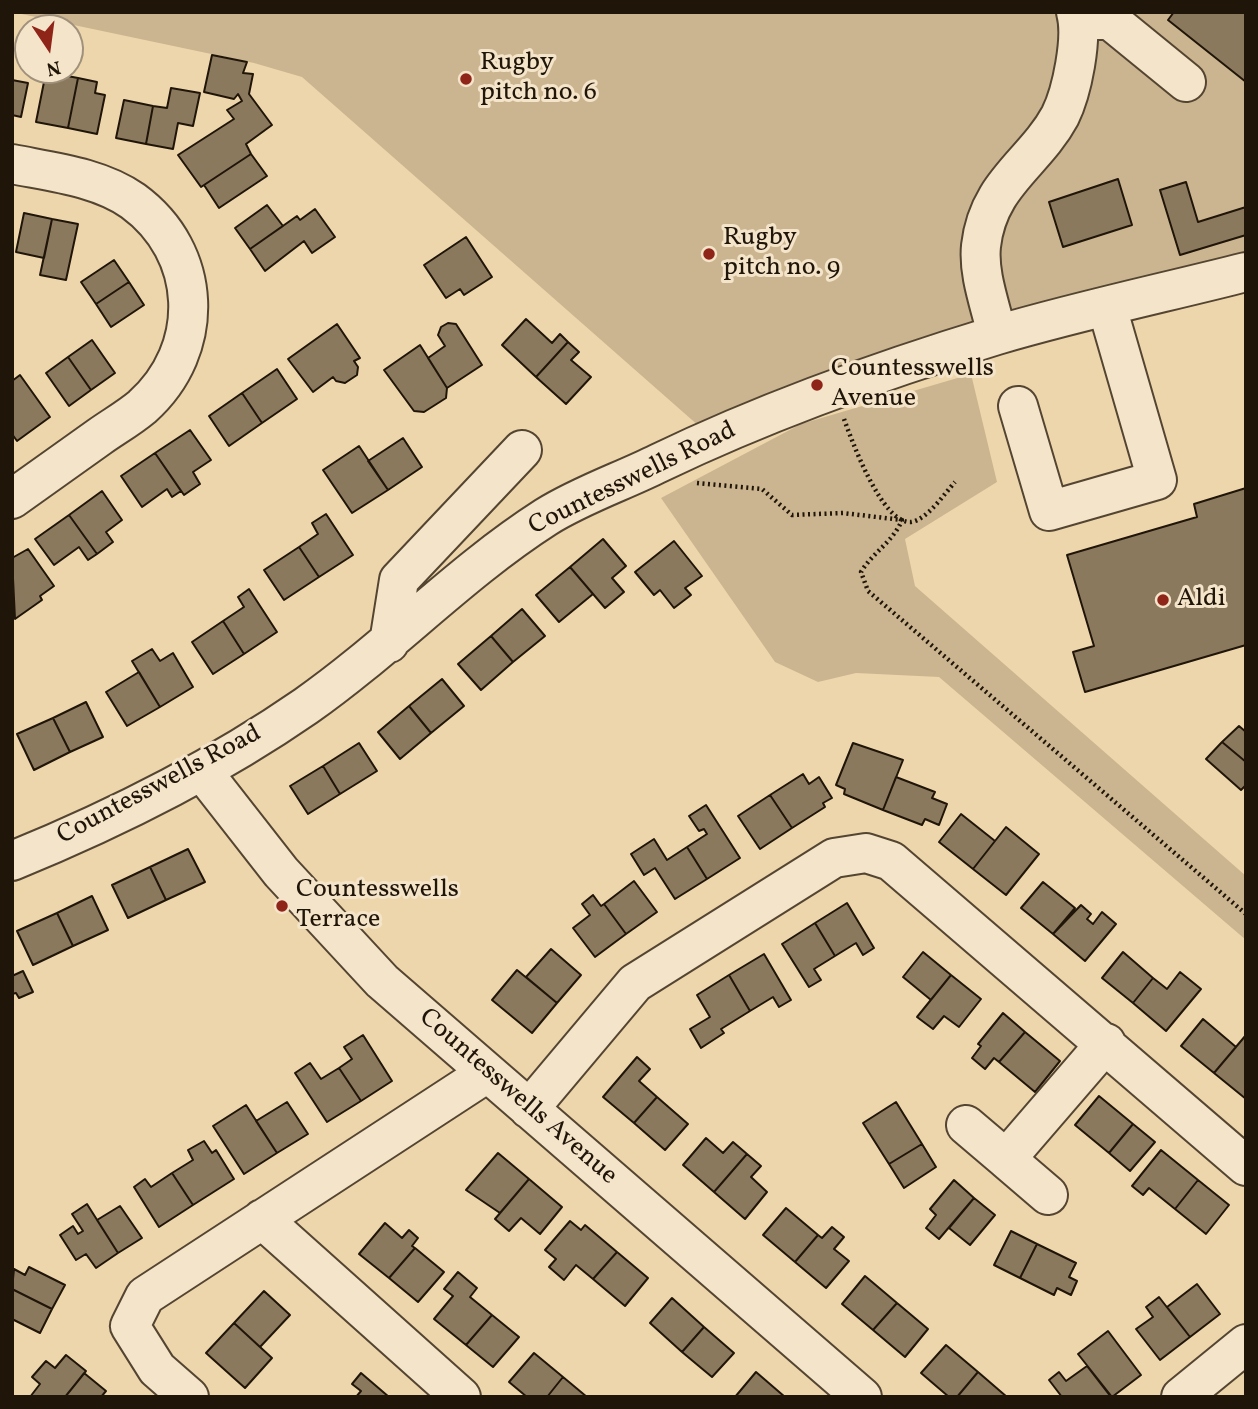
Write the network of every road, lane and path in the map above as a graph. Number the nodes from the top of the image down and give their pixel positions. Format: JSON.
{"nodes":[{"id":1,"x":1094,"y":16,"type":"edge"},
{"id":2,"x":1186,"y":82,"type":"dead end"},
{"id":3,"x":12,"y":164,"type":"edge"},
{"id":4,"x":1246,"y":272,"type":"edge"},
{"id":5,"x":1107,"y":307,"type":"junction"},
{"id":6,"x":998,"y":335,"type":"junction"},
{"id":7,"x":821,"y":394,"type":"junction"},
{"id":8,"x":1018,"y":406,"type":"dead end"},
{"id":9,"x":522,"y":450,"type":"dead end"},
{"id":10,"x":656,"y":465,"type":"junction"},
{"id":11,"x":955,"y":482,"type":"dead end"},
{"id":12,"x":12,"y":499,"type":"edge"},
{"id":13,"x":902,"y":520,"type":"junction"},
{"id":14,"x":389,"y":643,"type":"junction"},
{"id":15,"x":202,"y":771,"type":"junction"},
{"id":16,"x":12,"y":861,"type":"edge"},
{"id":17,"x":1246,"y":914,"type":"edge"},
{"id":18,"x":1106,"y":1044,"type":"junction"},
{"id":19,"x":487,"y":1073,"type":"junction"},
{"id":20,"x":529,"y":1109,"type":"junction"},
{"id":21,"x":966,"y":1125,"type":"dead end"},
{"id":22,"x":1006,"y":1159,"type":"junction"},
{"id":23,"x":1246,"y":1166,"type":"edge"},
{"id":24,"x":1048,"y":1195,"type":"dead end"},
{"id":25,"x":262,"y":1219,"type":"junction"},
{"id":26,"x":1246,"y":1344,"type":"edge"},
{"id":27,"x":189,"y":1397,"type":"edge"},
{"id":28,"x":461,"y":1397,"type":"edge"},
{"id":29,"x":862,"y":1397,"type":"edge"},
{"id":30,"x":1181,"y":1397,"type":"edge"}],
"edges":[{"from":1,"to":2,"type":"street"},
{"from":1,"to":6,"type":"street"},
{"from":3,"to":12,"type":"street"},
{"from":4,"to":5,"type":"street","name":"Countesswells Road"},
{"from":5,"to":6,"type":"street","name":"Countesswells Road"},
{"from":5,"to":8,"type":"street"},
{"from":6,"to":7,"type":"street","name":"Countesswells Road"},
{"from":7,"to":10,"type":"street","name":"Countesswells Road"},
{"from":7,"to":13,"type":"path"},
{"from":9,"to":14,"type":"street"},
{"from":10,"to":13,"type":"path"},
{"from":10,"to":14,"type":"street","name":"Countesswells Road"},
{"from":11,"to":13,"type":"path"},
{"from":13,"to":17,"type":"path"},
{"from":14,"to":15,"type":"street","name":"Countesswells Road"},
{"from":15,"to":16,"type":"street","name":"Countesswells Road"},
{"from":15,"to":19,"type":"street","name":"Countesswells Avenue"},
{"from":18,"to":20,"type":"street"},
{"from":18,"to":22,"type":"street"},
{"from":18,"to":23,"type":"street"},
{"from":19,"to":20,"type":"street","name":"Countesswells Avenue"},
{"from":19,"to":25,"type":"street"},
{"from":20,"to":29,"type":"street","name":"Countesswells Avenue"},
{"from":21,"to":22,"type":"street"},
{"from":22,"to":24,"type":"street"},
{"from":25,"to":27,"type":"street"},
{"from":25,"to":28,"type":"street"},
{"from":26,"to":30,"type":"street"}]}
